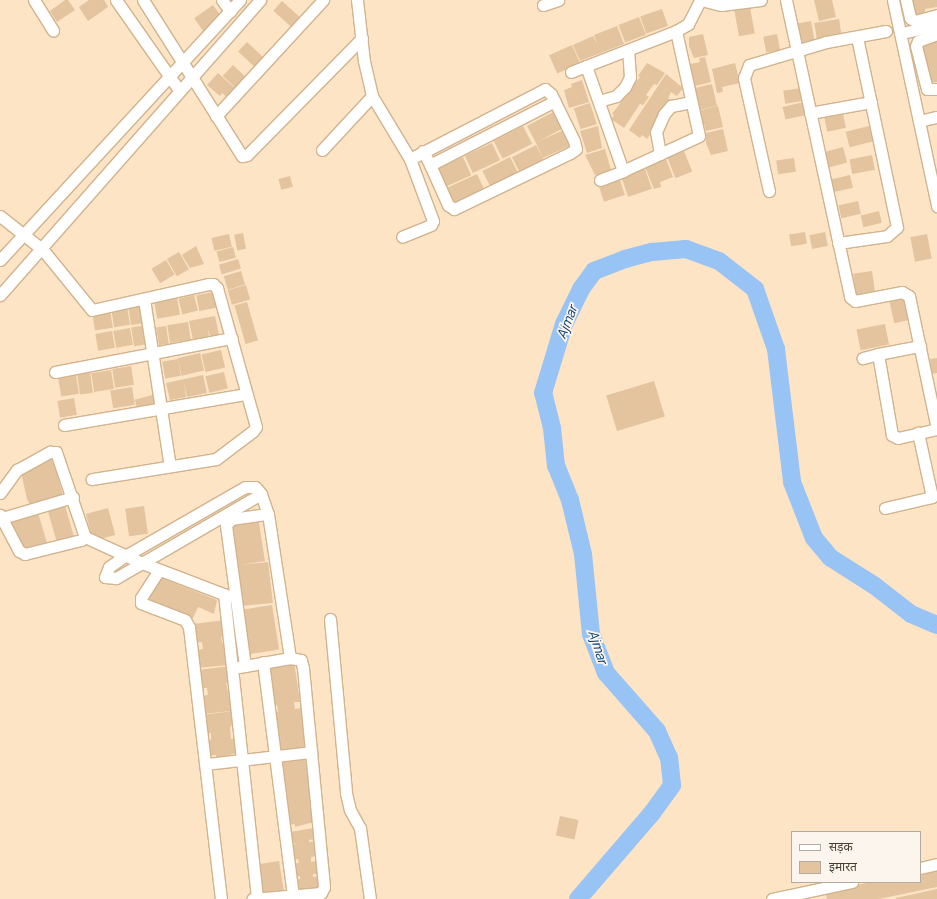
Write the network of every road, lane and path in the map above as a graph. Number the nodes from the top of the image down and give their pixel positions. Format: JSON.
{"nodes":[{"id":1,"x":34,"y":0,"type":"edge"},
{"id":2,"x":116,"y":0,"type":"edge"},
{"id":3,"x":143,"y":0,"type":"edge"},
{"id":4,"x":222,"y":0,"type":"edge"},
{"id":5,"x":240,"y":0,"type":"edge"},
{"id":6,"x":260,"y":0,"type":"edge"},
{"id":7,"x":323,"y":0,"type":"edge"},
{"id":8,"x":357,"y":0,"type":"edge"},
{"id":9,"x":558,"y":0,"type":"edge"},
{"id":10,"x":700,"y":0,"type":"edge"},
{"id":11,"x":761,"y":0,"type":"edge"},
{"id":12,"x":786,"y":0,"type":"edge"},
{"id":13,"x":893,"y":0,"type":"edge"},
{"id":14,"x":906,"y":0,"type":"edge"},
{"id":15,"x":543,"y":5,"type":"dead end"},
{"id":16,"x":230,"y":11,"type":"junction"},
{"id":17,"x":937,"y":15,"type":"edge"},
{"id":18,"x":937,"y":25,"type":"edge"},
{"id":19,"x":53,"y":30,"type":"dead end"},
{"id":20,"x":676,"y":31,"type":"junction"},
{"id":21,"x":886,"y":31,"type":"dead end"},
{"id":22,"x":902,"y":33,"type":"junction"},
{"id":23,"x":937,"y":34,"type":"edge"},
{"id":24,"x":857,"y":37,"type":"junction"},
{"id":25,"x":362,"y":38,"type":"junction"},
{"id":26,"x":628,"y":50,"type":"junction"},
{"id":27,"x":797,"y":51,"type":"junction"},
{"id":28,"x":182,"y":62,"type":"junction"},
{"id":29,"x":586,"y":66,"type":"junction"},
{"id":30,"x":571,"y":72,"type":"dead end"},
{"id":31,"x":191,"y":76,"type":"junction"},
{"id":32,"x":168,"y":77,"type":"junction"},
{"id":33,"x":937,"y":89,"type":"edge"},
{"id":34,"x":179,"y":90,"type":"junction"},
{"id":35,"x":372,"y":96,"type":"junction"},
{"id":36,"x":554,"y":101,"type":"junction"},
{"id":37,"x":599,"y":101,"type":"junction"},
{"id":38,"x":692,"y":102,"type":"junction"},
{"id":39,"x":871,"y":102,"type":"junction"},
{"id":40,"x":810,"y":113,"type":"junction"},
{"id":41,"x":216,"y":116,"type":"junction"},
{"id":42,"x":937,"y":117,"type":"edge"},
{"id":43,"x":919,"y":122,"type":"junction"},
{"id":44,"x":322,"y":150,"type":"dead end"},
{"id":45,"x":423,"y":151,"type":"junction"},
{"id":46,"x":660,"y":154,"type":"junction"},
{"id":47,"x":410,"y":159,"type":"junction"},
{"id":48,"x":430,"y":165,"type":"junction"},
{"id":49,"x":622,"y":171,"type":"junction"},
{"id":50,"x":600,"y":180,"type":"dead end"},
{"id":51,"x":769,"y":191,"type":"dead end"},
{"id":52,"x":447,"y":204,"type":"junction"},
{"id":53,"x":937,"y":206,"type":"edge"},
{"id":54,"x":436,"y":211,"type":"dead end"},
{"id":55,"x":0,"y":216,"type":"edge"},
{"id":56,"x":24,"y":234,"type":"junction"},
{"id":57,"x":402,"y":237,"type":"dead end"},
{"id":58,"x":838,"y":243,"type":"junction"},
{"id":59,"x":43,"y":250,"type":"junction"},
{"id":60,"x":0,"y":260,"type":"edge"},
{"id":61,"x":0,"y":295,"type":"edge"},
{"id":62,"x":144,"y":299,"type":"junction"},
{"id":63,"x":232,"y":338,"type":"junction"},
{"id":64,"x":920,"y":346,"type":"junction"},
{"id":65,"x":878,"y":354,"type":"junction"},
{"id":66,"x":153,"y":355,"type":"junction"},
{"id":67,"x":863,"y":358,"type":"dead end"},
{"id":68,"x":54,"y":372,"type":"dead end"},
{"id":69,"x":246,"y":394,"type":"junction"},
{"id":70,"x":161,"y":410,"type":"junction"},
{"id":71,"x":64,"y":425,"type":"dead end"},
{"id":72,"x":937,"y":429,"type":"edge"},
{"id":73,"x":918,"y":433,"type":"junction"},
{"id":74,"x":170,"y":466,"type":"junction"},
{"id":75,"x":92,"y":479,"type":"dead end"},
{"id":76,"x":0,"y":493,"type":"edge"},
{"id":77,"x":261,"y":494,"type":"junction"},
{"id":78,"x":73,"y":497,"type":"junction"},
{"id":79,"x":934,"y":497,"type":"edge"},
{"id":80,"x":216,"y":503,"type":"junction"},
{"id":81,"x":885,"y":508,"type":"dead end"},
{"id":82,"x":268,"y":514,"type":"junction"},
{"id":83,"x":223,"y":516,"type":"junction"},
{"id":84,"x":1,"y":517,"type":"edge"},
{"id":85,"x":85,"y":537,"type":"junction"},
{"id":86,"x":125,"y":556,"type":"junction"},
{"id":87,"x":142,"y":563,"type":"junction"},
{"id":88,"x":159,"y":570,"type":"junction"},
{"id":89,"x":224,"y":594,"type":"junction"},
{"id":90,"x":235,"y":599,"type":"junction"},
{"id":91,"x":330,"y":619,"type":"dead end"},
{"id":92,"x":290,"y":658,"type":"junction"},
{"id":93,"x":263,"y":662,"type":"junction"},
{"id":94,"x":245,"y":666,"type":"junction"},
{"id":95,"x":232,"y":668,"type":"junction"},
{"id":96,"x":311,"y":752,"type":"junction"},
{"id":97,"x":275,"y":757,"type":"junction"},
{"id":98,"x":242,"y":760,"type":"junction"},
{"id":99,"x":206,"y":764,"type":"junction"},
{"id":100,"x":937,"y":864,"type":"edge"},
{"id":101,"x":921,"y":868,"type":"edge"},
{"id":102,"x":849,"y":883,"type":"edge"},
{"id":103,"x":819,"y":894,"type":"edge"},
{"id":104,"x":293,"y":895,"type":"junction"},
{"id":105,"x":221,"y":899,"type":"edge"},
{"id":106,"x":254,"y":899,"type":"edge"},
{"id":107,"x":370,"y":899,"type":"edge"},
{"id":108,"x":772,"y":899,"type":"edge"}],
"edges":[{"from":1,"to":19,"type":"street"},
{"from":2,"to":32,"type":"street"},
{"from":3,"to":28,"type":"street"},
{"from":4,"to":16,"type":"street"},
{"from":5,"to":16,"type":"street"},
{"from":6,"to":31,"type":"street"},
{"from":7,"to":41,"type":"street"},
{"from":8,"to":25,"type":"street"},
{"from":9,"to":15,"type":"street"},
{"from":10,"to":11,"type":"street"},
{"from":10,"to":20,"type":"street"},
{"from":12,"to":27,"type":"street"},
{"from":13,"to":22,"type":"street"},
{"from":14,"to":17,"type":"street"},
{"from":16,"to":28,"type":"street"},
{"from":18,"to":22,"type":"street"},
{"from":20,"to":26,"type":"street"},
{"from":20,"to":38,"type":"street"},
{"from":21,"to":24,"type":"street"},
{"from":22,"to":43,"type":"street"},
{"from":23,"to":33,"type":"street"},
{"from":24,"to":27,"type":"street"},
{"from":24,"to":39,"type":"street"},
{"from":25,"to":35,"type":"street"},
{"from":25,"to":41,"type":"street"},
{"from":26,"to":29,"type":"street"},
{"from":26,"to":37,"type":"street"},
{"from":27,"to":40,"type":"street"},
{"from":27,"to":51,"type":"street"},
{"from":28,"to":31,"type":"street"},
{"from":28,"to":32,"type":"street"},
{"from":29,"to":30,"type":"street"},
{"from":29,"to":37,"type":"street"},
{"from":31,"to":34,"type":"street"},
{"from":31,"to":41,"type":"street"},
{"from":32,"to":34,"type":"street"},
{"from":32,"to":56,"type":"street"},
{"from":34,"to":59,"type":"street"},
{"from":35,"to":44,"type":"street"},
{"from":35,"to":47,"type":"street"},
{"from":36,"to":45,"type":"street"},
{"from":36,"to":48,"type":"street"},
{"from":36,"to":52,"type":"street"},
{"from":37,"to":49,"type":"street"},
{"from":38,"to":46,"type":"street"},
{"from":38,"to":46,"type":"street"},
{"from":39,"to":40,"type":"street"},
{"from":39,"to":58,"type":"street"},
{"from":40,"to":58,"type":"street"},
{"from":42,"to":43,"type":"street"},
{"from":43,"to":53,"type":"street"},
{"from":45,"to":47,"type":"street"},
{"from":45,"to":48,"type":"street"},
{"from":46,"to":49,"type":"street"},
{"from":47,"to":57,"type":"street"},
{"from":48,"to":52,"type":"street"},
{"from":49,"to":50,"type":"street"},
{"from":52,"to":54,"type":"street"},
{"from":55,"to":56,"type":"street"},
{"from":56,"to":59,"type":"street"},
{"from":56,"to":60,"type":"street"},
{"from":58,"to":64,"type":"street"},
{"from":59,"to":61,"type":"street"},
{"from":59,"to":62,"type":"street"},
{"from":62,"to":63,"type":"street"},
{"from":62,"to":66,"type":"street"},
{"from":63,"to":66,"type":"street"},
{"from":63,"to":69,"type":"street"},
{"from":64,"to":65,"type":"street"},
{"from":64,"to":72,"type":"street"},
{"from":65,"to":67,"type":"street"},
{"from":65,"to":73,"type":"street"},
{"from":66,"to":68,"type":"street"},
{"from":66,"to":70,"type":"street"},
{"from":69,"to":70,"type":"street"},
{"from":69,"to":74,"type":"street"},
{"from":70,"to":71,"type":"street"},
{"from":70,"to":74,"type":"street"},
{"from":72,"to":73,"type":"street"},
{"from":73,"to":79,"type":"street"},
{"from":74,"to":75,"type":"street"},
{"from":76,"to":78,"type":"street"},
{"from":77,"to":80,"type":"street"},
{"from":77,"to":82,"type":"street"},
{"from":77,"to":83,"type":"street"},
{"from":78,"to":84,"type":"street"},
{"from":78,"to":85,"type":"street"},
{"from":79,"to":81,"type":"street"},
{"from":80,"to":83,"type":"street"},
{"from":80,"to":86,"type":"street"},
{"from":82,"to":90,"type":"street"},
{"from":82,"to":92,"type":"street"},
{"from":83,"to":87,"type":"street"},
{"from":84,"to":85,"type":"street"},
{"from":85,"to":86,"type":"street"},
{"from":86,"to":87,"type":"street"},
{"from":86,"to":87,"type":"street"},
{"from":87,"to":88,"type":"street"},
{"from":88,"to":89,"type":"street"},
{"from":88,"to":99,"type":"street"},
{"from":89,"to":90,"type":"street"},
{"from":89,"to":95,"type":"street"},
{"from":90,"to":94,"type":"street"},
{"from":91,"to":107,"type":"street"},
{"from":92,"to":93,"type":"street"},
{"from":92,"to":96,"type":"street"},
{"from":93,"to":94,"type":"street"},
{"from":93,"to":97,"type":"street"},
{"from":94,"to":95,"type":"street"},
{"from":95,"to":98,"type":"street"},
{"from":96,"to":97,"type":"street"},
{"from":96,"to":104,"type":"street"},
{"from":97,"to":98,"type":"street"},
{"from":97,"to":104,"type":"street"},
{"from":98,"to":99,"type":"street"},
{"from":98,"to":106,"type":"street"},
{"from":99,"to":105,"type":"street"},
{"from":100,"to":101,"type":"street"},
{"from":102,"to":103,"type":"street"},
{"from":103,"to":108,"type":"street"},
{"from":104,"to":106,"type":"street"}]}
